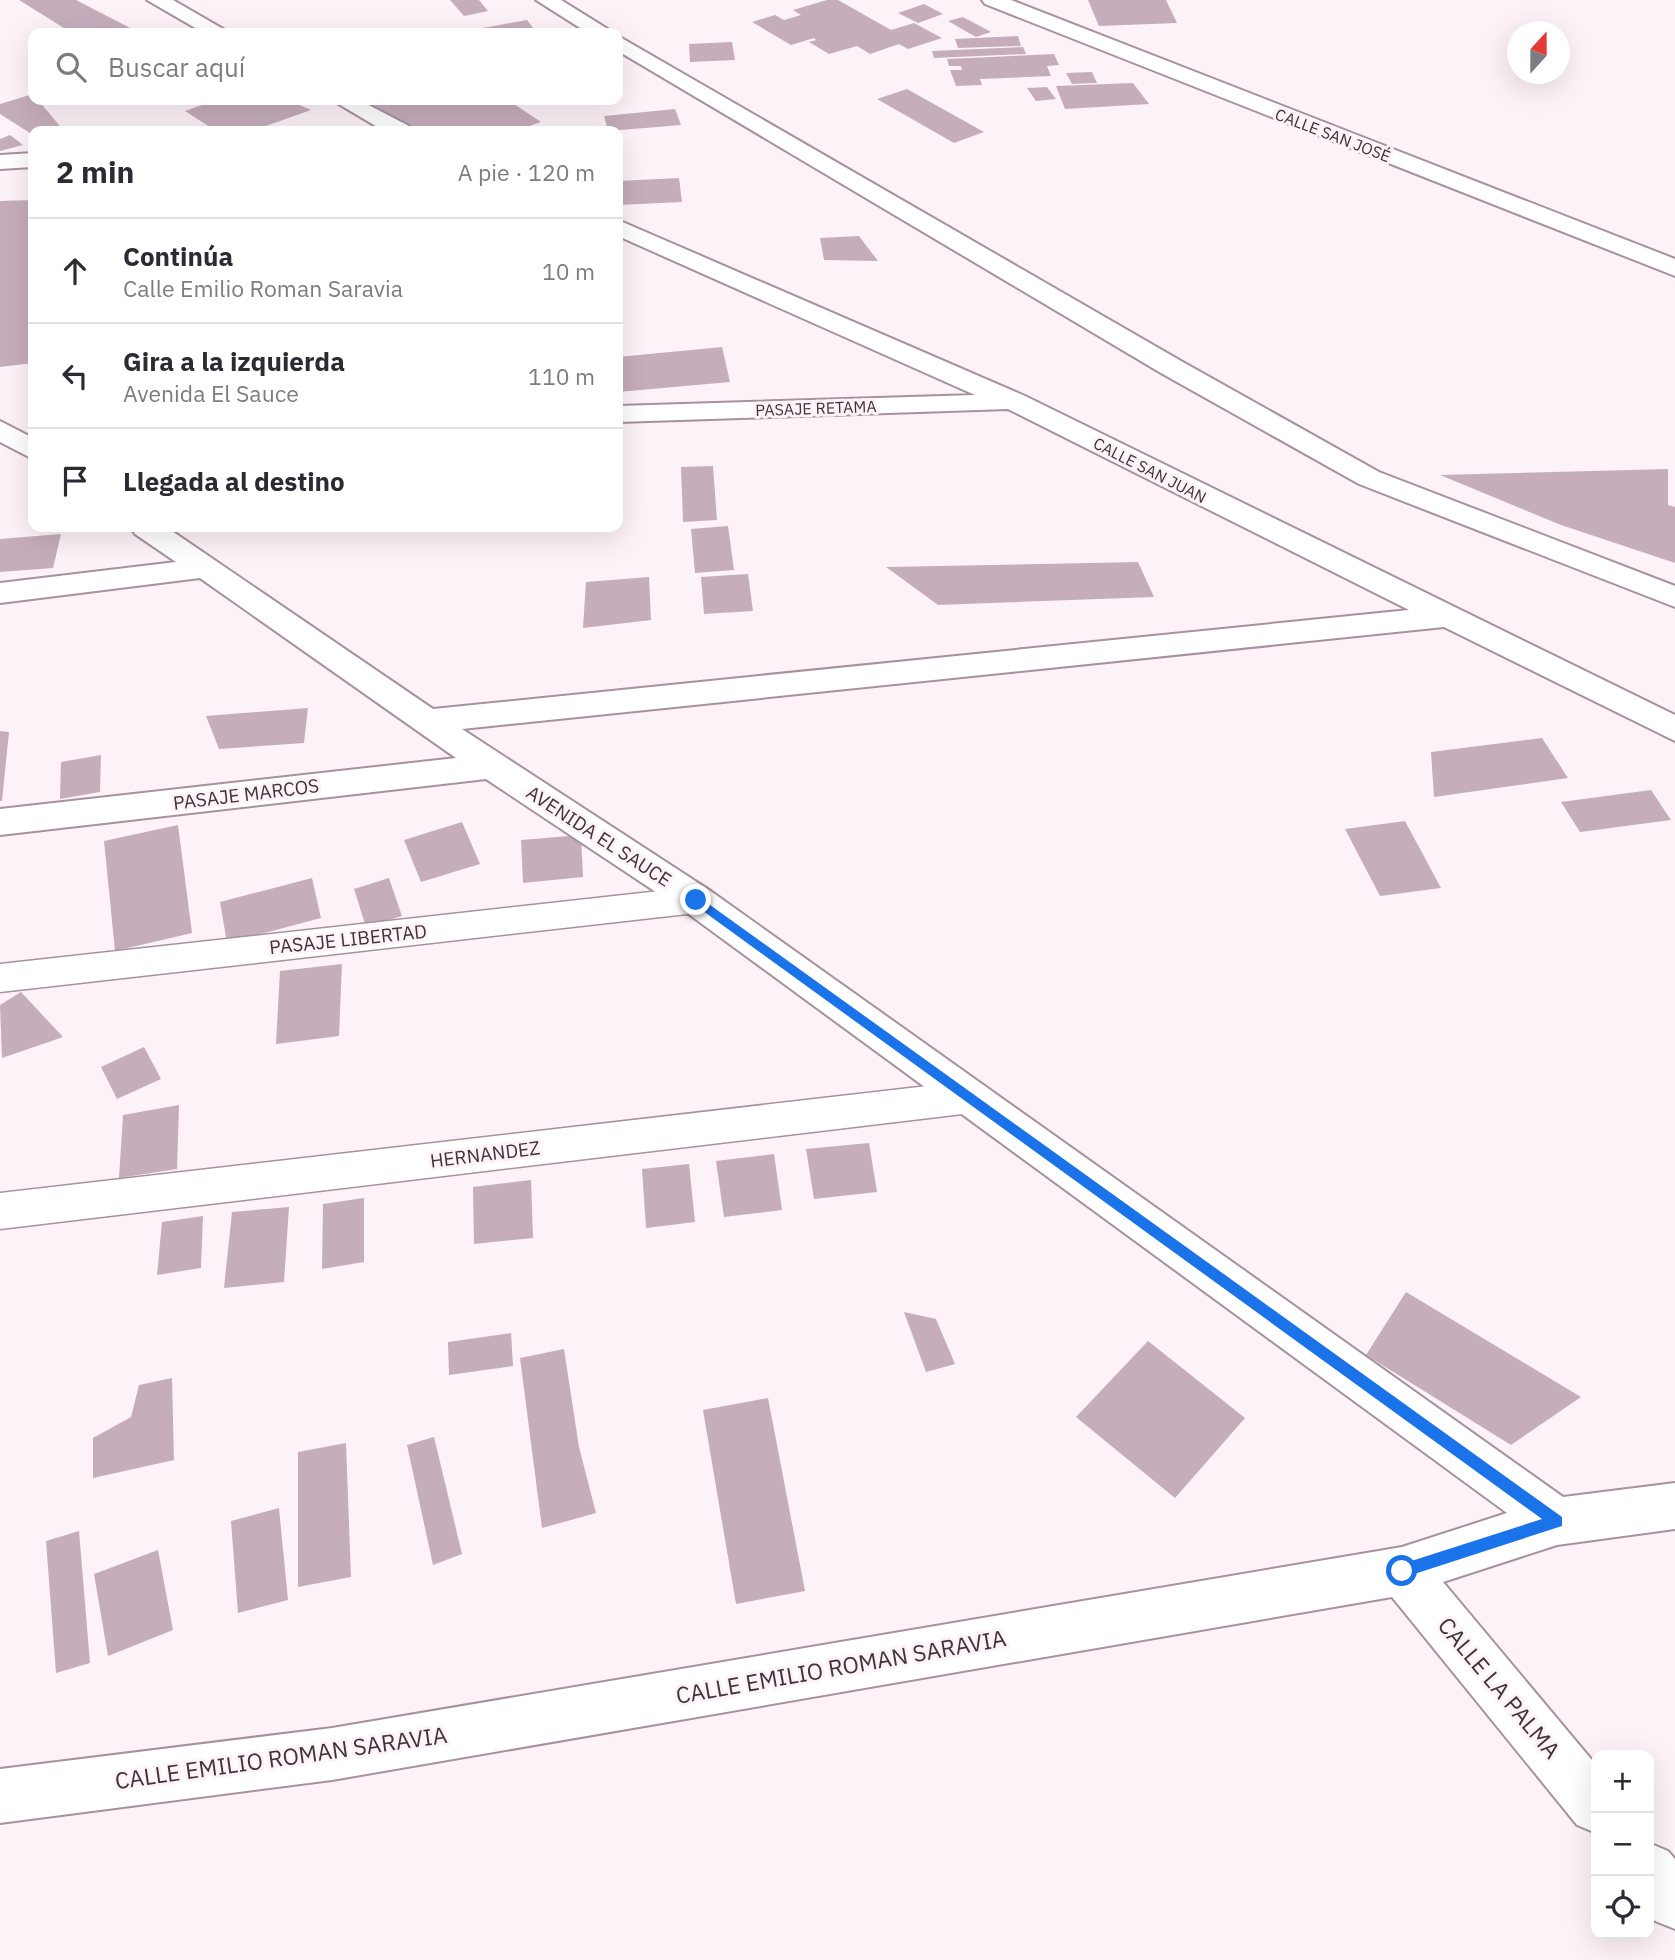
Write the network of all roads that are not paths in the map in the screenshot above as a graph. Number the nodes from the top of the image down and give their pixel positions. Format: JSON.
{"nodes":[{"id":1,"x":157,"y":0,"type":"edge"},
{"id":2,"x":546,"y":0,"type":"edge"},
{"id":3,"x":992,"y":0,"type":"edge"},
{"id":4,"x":210,"y":28,"type":"edge"},
{"id":5,"x":594,"y":28,"type":"edge"},
{"id":6,"x":623,"y":45,"type":"edge"},
{"id":7,"x":352,"y":105,"type":"edge"},
{"id":8,"x":392,"y":126,"type":"edge"},
{"id":9,"x":28,"y":160,"type":"edge"},
{"id":10,"x":0,"y":162,"type":"edge"},
{"id":11,"x":623,"y":230,"type":"edge"},
{"id":12,"x":1675,"y":268,"type":"edge"},
{"id":13,"x":1015,"y":402,"type":"junction"},
{"id":14,"x":623,"y":414,"type":"edge"},
{"id":15,"x":0,"y":430,"type":"edge"},
{"id":16,"x":28,"y":447,"type":"edge"},
{"id":17,"x":153,"y":532,"type":"edge"},
{"id":18,"x":206,"y":568,"type":"junction"},
{"id":19,"x":0,"y":593,"type":"edge"},
{"id":20,"x":1675,"y":597,"type":"edge"},
{"id":21,"x":1445,"y":617,"type":"junction"},
{"id":22,"x":427,"y":721,"type":"junction"},
{"id":23,"x":1675,"y":729,"type":"edge"},
{"id":24,"x":492,"y":766,"type":"junction"},
{"id":25,"x":0,"y":822,"type":"edge"},
{"id":26,"x":696,"y":900,"type":"junction"},
{"id":27,"x":0,"y":978,"type":"edge"},
{"id":28,"x":971,"y":1097,"type":"junction"},
{"id":29,"x":0,"y":1211,"type":"edge"},
{"id":30,"x":1675,"y":1506,"type":"edge"},
{"id":31,"x":1557,"y":1521,"type":"junction"},
{"id":32,"x":1402,"y":1571,"type":"junction"},
{"id":33,"x":0,"y":1796,"type":"edge"},
{"id":34,"x":1591,"y":1800,"type":"edge"},
{"id":35,"x":1654,"y":1876,"type":"edge"},
{"id":36,"x":1675,"y":1901,"type":"edge"}],
"edges":[{"from":1,"to":4,"type":"street"},
{"from":2,"to":5,"type":"street"},
{"from":3,"to":12,"type":"street","name":"CALLE SAN JOSÉ"},
{"from":6,"to":20,"type":"street"},
{"from":7,"to":8,"type":"street"},
{"from":9,"to":10,"type":"street"},
{"from":11,"to":13,"type":"street","name":"CALLE SAN JUAN"},
{"from":13,"to":14,"type":"street","name":"PASAJE RETAMA"},
{"from":13,"to":21,"type":"street","name":"CALLE SAN JUAN"},
{"from":15,"to":16,"type":"street"},
{"from":17,"to":18,"type":"street","name":"AVENIDA EL SAUCE"},
{"from":18,"to":19,"type":"street"},
{"from":18,"to":22,"type":"street","name":"AVENIDA EL SAUCE"},
{"from":21,"to":22,"type":"street"},
{"from":21,"to":23,"type":"street","name":"CALLE SAN JUAN"},
{"from":22,"to":24,"type":"street","name":"AVENIDA EL SAUCE"},
{"from":24,"to":25,"type":"street","name":"PASAJE MARCOS"},
{"from":24,"to":26,"type":"street","name":"AVENIDA EL SAUCE"},
{"from":26,"to":27,"type":"lane","name":"PASAJE LIBERTAD"},
{"from":26,"to":28,"type":"street","name":"AVENIDA EL SAUCE"},
{"from":28,"to":29,"type":"lane","name":"HERNANDEZ"},
{"from":28,"to":31,"type":"street","name":"AVENIDA EL SAUCE"},
{"from":30,"to":31,"type":"street","name":"CALLE EMILIO ROMAN SARAVIA"},
{"from":31,"to":32,"type":"street","name":"CALLE EMILIO ROMAN SARAVIA"},
{"from":32,"to":33,"type":"street","name":"CALLE EMILIO ROMAN SARAVIA"},
{"from":32,"to":34,"type":"street","name":"CALLE LA PALMA"},
{"from":35,"to":36,"type":"street"}]}
